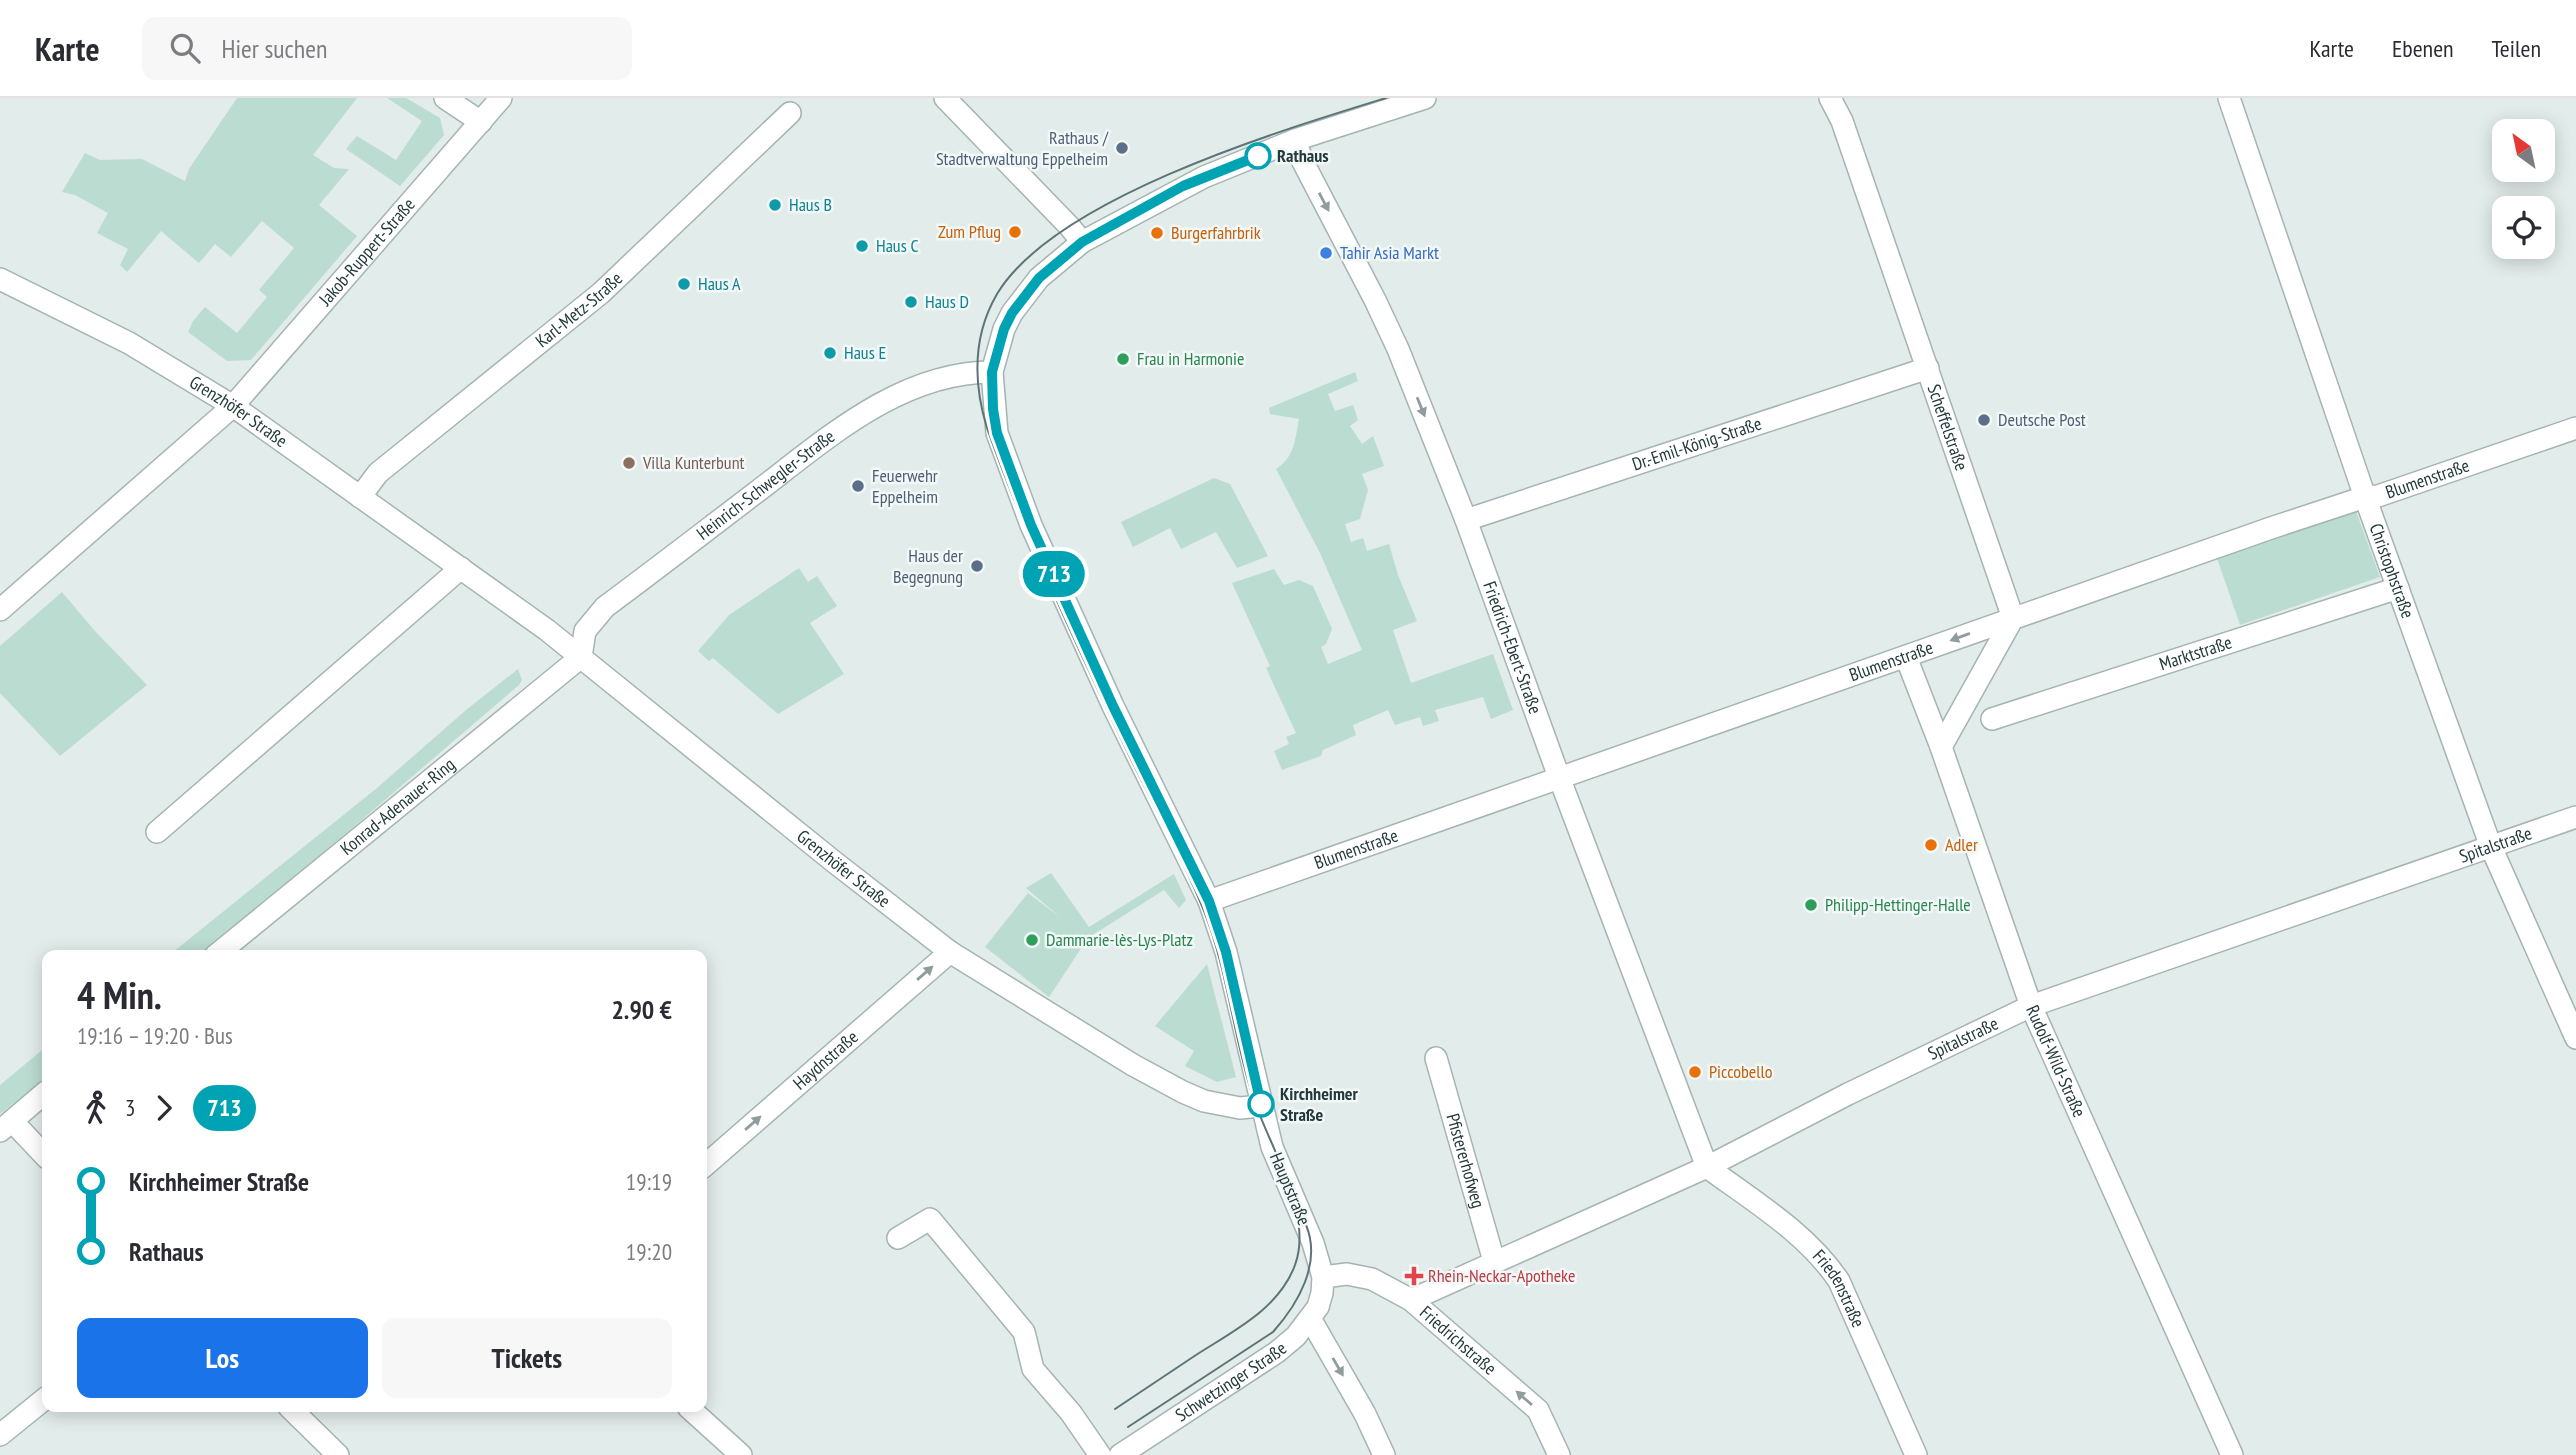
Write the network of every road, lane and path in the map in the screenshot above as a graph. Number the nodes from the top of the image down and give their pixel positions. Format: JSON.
{"nodes":[{"id":1,"x":444,"y":98,"type":"edge"},
{"id":2,"x":500,"y":98,"type":"edge"},
{"id":3,"x":945,"y":98,"type":"edge"},
{"id":4,"x":1425,"y":98,"type":"edge"},
{"id":5,"x":1830,"y":98,"type":"edge"},
{"id":6,"x":2229,"y":98,"type":"edge"},
{"id":7,"x":790,"y":113,"type":"dead end"},
{"id":8,"x":481,"y":122,"type":"junction"},
{"id":9,"x":1295,"y":140,"type":"junction"},
{"id":10,"x":1082,"y":242,"type":"junction"},
{"id":11,"x":0,"y":279,"type":"edge"},
{"id":12,"x":1928,"y":368,"type":"junction"},
{"id":13,"x":992,"y":372,"type":"junction"},
{"id":14,"x":233,"y":406,"type":"junction"},
{"id":15,"x":2576,"y":428,"type":"edge"},
{"id":16,"x":360,"y":497,"type":"junction"},
{"id":17,"x":2365,"y":498,"type":"junction"},
{"id":18,"x":1466,"y":520,"type":"junction"},
{"id":19,"x":461,"y":568,"type":"junction"},
{"id":20,"x":2398,"y":588,"type":"junction"},
{"id":21,"x":0,"y":610,"type":"edge"},
{"id":22,"x":2014,"y":618,"type":"junction"},
{"id":23,"x":581,"y":657,"type":"junction"},
{"id":24,"x":1906,"y":657,"type":"junction"},
{"id":25,"x":1992,"y":719,"type":"dead end"},
{"id":26,"x":1941,"y":747,"type":"junction"},
{"id":27,"x":1559,"y":777,"type":"junction"},
{"id":28,"x":2576,"y":817,"type":"edge"},
{"id":29,"x":157,"y":832,"type":"dead end"},
{"id":30,"x":2491,"y":847,"type":"junction"},
{"id":31,"x":1209,"y":901,"type":"junction"},
{"id":32,"x":222,"y":950,"type":"edge"},
{"id":33,"x":950,"y":952,"type":"junction"},
{"id":34,"x":2031,"y":1006,"type":"junction"},
{"id":35,"x":2576,"y":1038,"type":"edge"},
{"id":36,"x":1436,"y":1058,"type":"dead end"},
{"id":37,"x":42,"y":1095,"type":"edge"},
{"id":38,"x":1262,"y":1106,"type":"junction"},
{"id":39,"x":6,"y":1126,"type":"edge"},
{"id":40,"x":42,"y":1154,"type":"edge"},
{"id":41,"x":707,"y":1164,"type":"edge"},
{"id":42,"x":1707,"y":1167,"type":"junction"},
{"id":43,"x":898,"y":1238,"type":"dead end"},
{"id":44,"x":1494,"y":1261,"type":"junction"},
{"id":45,"x":1322,"y":1285,"type":"junction"},
{"id":46,"x":1412,"y":1300,"type":"junction"},
{"id":47,"x":1311,"y":1320,"type":"junction"},
{"id":48,"x":42,"y":1401,"type":"edge"},
{"id":49,"x":294,"y":1412,"type":"edge"},
{"id":50,"x":694,"y":1412,"type":"edge"},
{"id":51,"x":0,"y":1435,"type":"edge"},
{"id":52,"x":338,"y":1455,"type":"edge"},
{"id":53,"x":741,"y":1455,"type":"edge"},
{"id":54,"x":1100,"y":1455,"type":"edge"},
{"id":55,"x":1120,"y":1455,"type":"edge"},
{"id":56,"x":1384,"y":1455,"type":"edge"},
{"id":57,"x":1559,"y":1455,"type":"edge"},
{"id":58,"x":1916,"y":1455,"type":"edge"},
{"id":59,"x":2232,"y":1455,"type":"edge"}],
"edges":[{"from":1,"to":8,"type":"street"},
{"from":2,"to":8,"type":"street","name":"Jakob-Ruppert-Straße"},
{"from":3,"to":10,"type":"street"},
{"from":4,"to":9,"type":"street","name":"Hauptstraße"},
{"from":5,"to":12,"type":"street","name":"Scheffelstraße"},
{"from":6,"to":17,"type":"street","name":"Christophstraße"},
{"from":7,"to":16,"type":"street","name":"Karl-Metz-Straße"},
{"from":8,"to":14,"type":"street","name":"Jakob-Ruppert-Straße"},
{"from":9,"to":10,"type":"street","name":"Hauptstraße"},
{"from":9,"to":18,"type":"street","name":"Friedrich-Ebert-Straße","one_way":true},
{"from":10,"to":13,"type":"street","name":"Hauptstraße"},
{"from":11,"to":14,"type":"street","name":"Grenzhöfer Straße"},
{"from":12,"to":18,"type":"street","name":"Dr.-Emil-König-Straße"},
{"from":12,"to":22,"type":"street","name":"Scheffelstraße"},
{"from":13,"to":23,"type":"street","name":"Heinrich-Schwegler-Straße"},
{"from":13,"to":31,"type":"street","name":"Hauptstraße"},
{"from":14,"to":16,"type":"street","name":"Grenzhöfer Straße"},
{"from":14,"to":21,"type":"street"},
{"from":15,"to":17,"type":"street","name":"Blumenstraße"},
{"from":16,"to":19,"type":"street","name":"Grenzhöfer Straße"},
{"from":17,"to":20,"type":"street","name":"Christophstraße"},
{"from":17,"to":22,"type":"street","name":"Blumenstraße"},
{"from":18,"to":27,"type":"street","name":"Friedrich-Ebert-Straße"},
{"from":19,"to":23,"type":"street","name":"Grenzhöfer Straße"},
{"from":19,"to":29,"type":"street"},
{"from":20,"to":25,"type":"street","name":"Marktstraße"},
{"from":20,"to":30,"type":"street","name":"Christophstraße"},
{"from":22,"to":24,"type":"street","name":"Blumenstraße","one_way":true},
{"from":22,"to":26,"type":"street"},
{"from":23,"to":32,"type":"street","name":"Konrad-Adenauer-Ring"},
{"from":23,"to":33,"type":"street","name":"Grenzhöfer Straße"},
{"from":24,"to":26,"type":"street","name":"Rudolf-Wild-Straße"},
{"from":24,"to":27,"type":"street","name":"Blumenstraße"},
{"from":26,"to":34,"type":"street","name":"Rudolf-Wild-Straße"},
{"from":27,"to":31,"type":"street","name":"Blumenstraße"},
{"from":27,"to":42,"type":"street","name":"Friedrich-Ebert-Straße"},
{"from":28,"to":30,"type":"street","name":"Spitalstraße"},
{"from":30,"to":34,"type":"street","name":"Spitalstraße"},
{"from":30,"to":35,"type":"street","name":"Christophstraße"},
{"from":31,"to":38,"type":"street","name":"Hauptstraße"},
{"from":33,"to":38,"type":"street","name":"Grenzhöfer Straße"},
{"from":41,"to":33,"type":"street","name":"Haydnstraße","one_way":true},
{"from":34,"to":42,"type":"street","name":"Spitalstraße"},
{"from":34,"to":59,"type":"street","name":"Rudolf-Wild-Straße"},
{"from":36,"to":44,"type":"street","name":"Pfistererhofweg"},
{"from":37,"to":39,"type":"street"},
{"from":38,"to":45,"type":"street","name":"Hauptstraße"},
{"from":39,"to":40,"type":"street"},
{"from":42,"to":44,"type":"street","name":"Spitalstraße"},
{"from":42,"to":58,"type":"street","name":"Friedenstraße"},
{"from":43,"to":54,"type":"street"},
{"from":44,"to":46,"type":"street","name":"Spitalstraße"},
{"from":45,"to":46,"type":"street","name":"Friedrichstraße"},
{"from":45,"to":47,"type":"street","name":"Schwetzinger Straße"},
{"from":57,"to":46,"type":"street","name":"Friedrichstraße","one_way":true},
{"from":47,"to":55,"type":"street","name":"Schwetzinger Straße"},
{"from":47,"to":56,"type":"street","one_way":true},
{"from":48,"to":51,"type":"street"},
{"from":49,"to":52,"type":"street"},
{"from":50,"to":53,"type":"street"}]}
